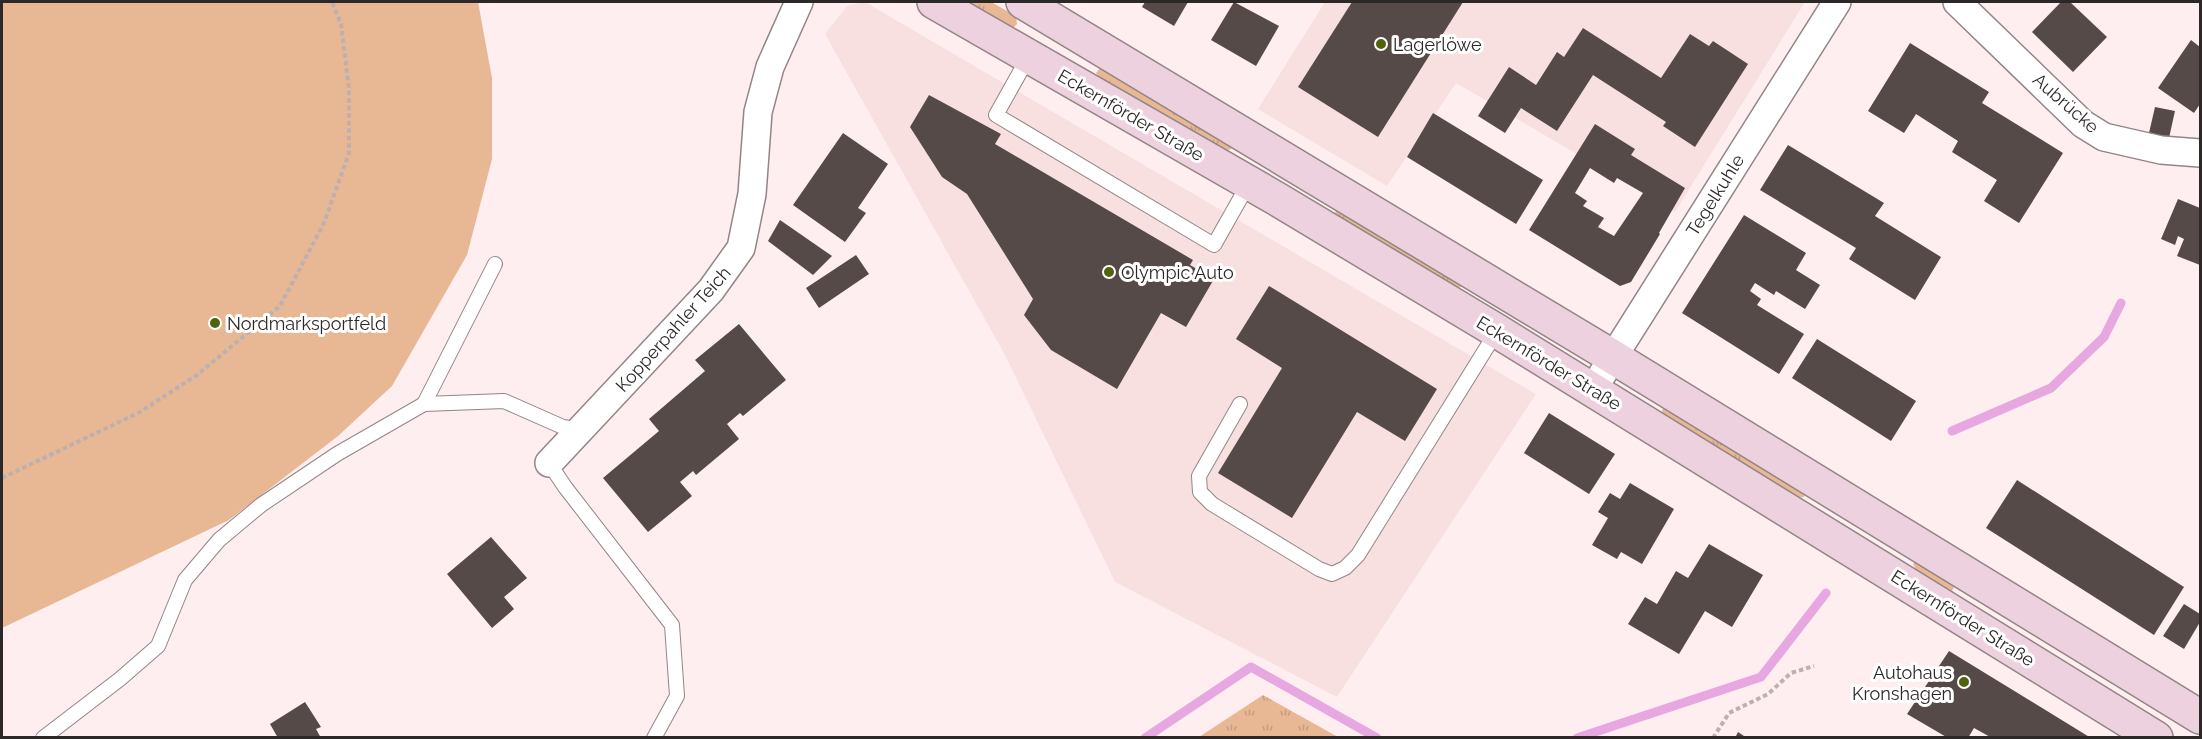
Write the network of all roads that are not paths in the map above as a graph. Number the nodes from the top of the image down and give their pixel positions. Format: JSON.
{"nodes":[{"id":1,"x":799,"y":2,"type":"edge"},
{"id":2,"x":934,"y":2,"type":"edge"},
{"id":3,"x":1023,"y":2,"type":"edge"},
{"id":4,"x":1837,"y":2,"type":"edge"},
{"id":5,"x":1957,"y":2,"type":"edge"},
{"id":6,"x":1029,"y":56,"type":"junction"},
{"id":7,"x":2200,"y":153,"type":"edge"},
{"id":8,"x":1249,"y":183,"type":"junction"},
{"id":9,"x":495,"y":264,"type":"dead end"},
{"id":10,"x":1497,"y":331,"type":"junction"},
{"id":11,"x":1613,"y":357,"type":"junction"},
{"id":12,"x":1593,"y":389,"type":"junction"},
{"id":13,"x":424,"y":404,"type":"junction"},
{"id":14,"x":1240,"y":404,"type":"dead end"},
{"id":15,"x":582,"y":430,"type":"junction"},
{"id":16,"x":549,"y":463,"type":"joint"},
{"id":17,"x":2200,"y":717,"type":"edge"},
{"id":18,"x":43,"y":738,"type":"edge"},
{"id":19,"x":654,"y":738,"type":"edge"},
{"id":20,"x":2156,"y":738,"type":"edge"}],
"edges":[{"from":1,"to":15,"type":"street","name":"Kopperpahler Teich"},
{"from":2,"to":6,"type":"main road","name":"Eckernförder Straße"},
{"from":3,"to":11,"type":"main road"},
{"from":4,"to":11,"type":"street","name":"Tegelkuhle"},
{"from":5,"to":7,"type":"street","name":"Aubrücke"},
{"from":6,"to":8,"type":"main road","name":"Eckernförder Straße"},
{"from":6,"to":8,"type":"lane"},
{"from":8,"to":10,"type":"main road","name":"Eckernförder Straße"},
{"from":9,"to":13,"type":"lane"},
{"from":10,"to":12,"type":"main road","name":"Eckernförder Straße"},
{"from":10,"to":14,"type":"lane"},
{"from":11,"to":12,"type":"street","name":"Tegelkuhle"},
{"from":11,"to":17,"type":"main road"},
{"from":12,"to":20,"type":"main road","name":"Eckernförder Straße"},
{"from":13,"to":15,"type":"lane"},
{"from":13,"to":18,"type":"lane"},
{"from":15,"to":16,"type":"street","name":"Kopperpahler Teich"},
{"from":16,"to":19,"type":"lane"}]}
